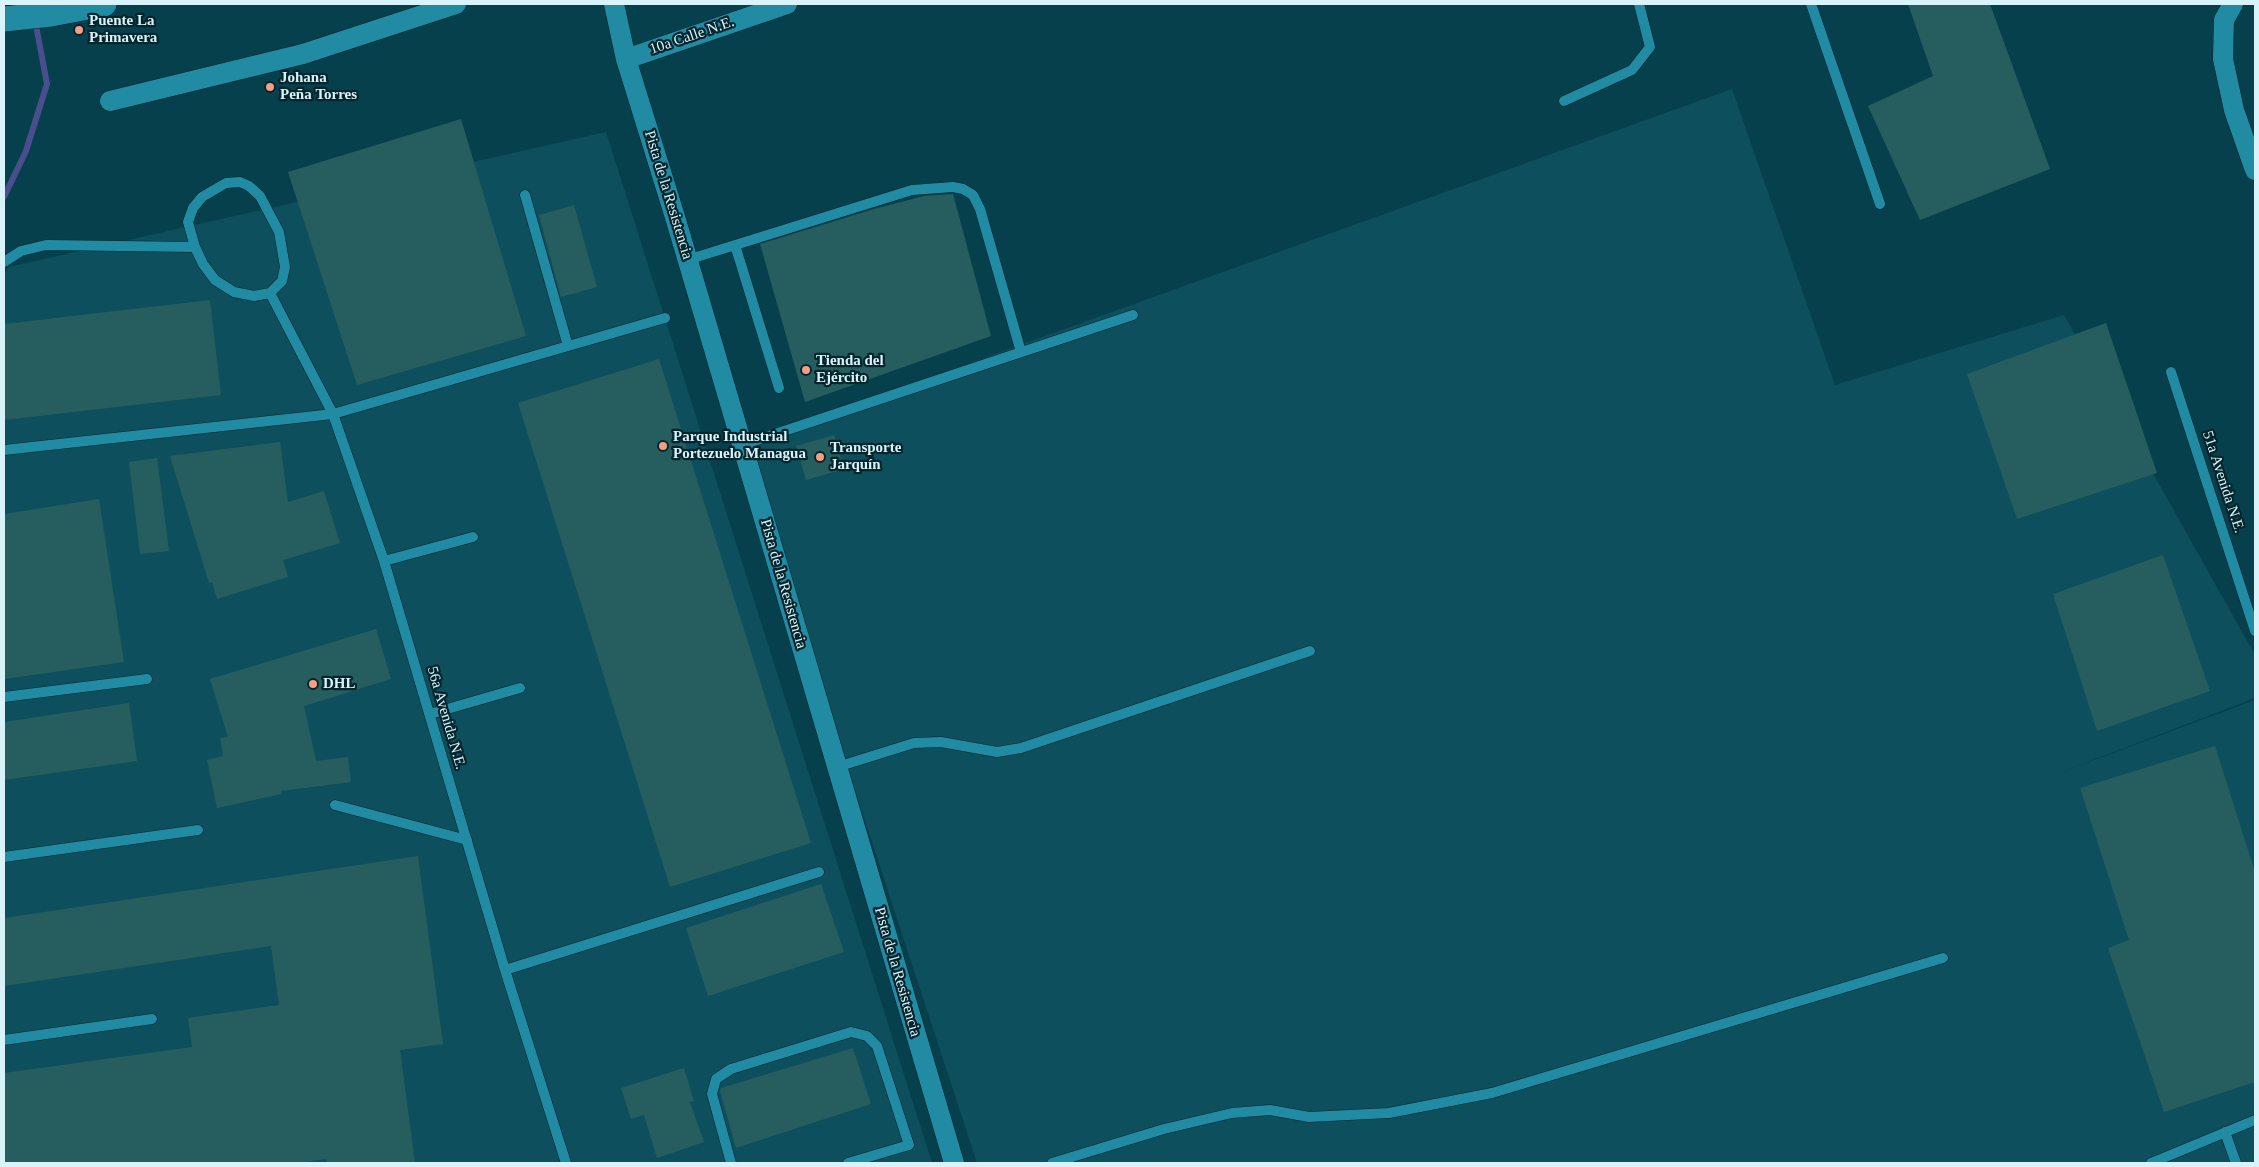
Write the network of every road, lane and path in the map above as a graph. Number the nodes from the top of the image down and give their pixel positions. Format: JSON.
{"nodes":[{"id":1,"x":104,"y":4,"type":"edge"},
{"id":2,"x":456,"y":4,"type":"edge"},
{"id":3,"x":614,"y":4,"type":"edge"},
{"id":4,"x":787,"y":4,"type":"edge"},
{"id":5,"x":1639,"y":4,"type":"edge"},
{"id":6,"x":1811,"y":4,"type":"edge"},
{"id":7,"x":2233,"y":4,"type":"edge"},
{"id":8,"x":11,"y":19,"type":"edge"},
{"id":9,"x":626,"y":59,"type":"junction"},
{"id":10,"x":1564,"y":101,"type":"dead end"},
{"id":11,"x":110,"y":102,"type":"dead end"},
{"id":12,"x":2255,"y":170,"type":"edge"},
{"id":13,"x":525,"y":195,"type":"dead end"},
{"id":14,"x":1880,"y":204,"type":"dead end"},
{"id":15,"x":734,"y":245,"type":"junction"},
{"id":16,"x":195,"y":247,"type":"junction"},
{"id":17,"x":687,"y":260,"type":"junction"},
{"id":18,"x":4,"y":262,"type":"edge"},
{"id":19,"x":270,"y":293,"type":"junction"},
{"id":20,"x":1133,"y":315,"type":"dead end"},
{"id":21,"x":665,"y":318,"type":"dead end"},
{"id":22,"x":568,"y":346,"type":"junction"},
{"id":23,"x":1022,"y":352,"type":"junction"},
{"id":24,"x":2172,"y":372,"type":"dead end"},
{"id":25,"x":779,"y":388,"type":"dead end"},
{"id":26,"x":333,"y":414,"type":"junction"},
{"id":27,"x":742,"y":445,"type":"junction"},
{"id":28,"x":4,"y":450,"type":"edge"},
{"id":29,"x":473,"y":536,"type":"dead end"},
{"id":30,"x":384,"y":561,"type":"junction"},
{"id":31,"x":2255,"y":631,"type":"edge"},
{"id":32,"x":1310,"y":651,"type":"dead end"},
{"id":33,"x":147,"y":679,"type":"dead end"},
{"id":34,"x":520,"y":688,"type":"dead end"},
{"id":35,"x":4,"y":697,"type":"edge"},
{"id":36,"x":430,"y":714,"type":"junction"},
{"id":37,"x":837,"y":767,"type":"junction"},
{"id":38,"x":335,"y":805,"type":"dead end"},
{"id":39,"x":198,"y":830,"type":"dead end"},
{"id":40,"x":467,"y":840,"type":"junction"},
{"id":41,"x":4,"y":857,"type":"edge"},
{"id":42,"x":819,"y":872,"type":"dead end"},
{"id":43,"x":1943,"y":958,"type":"dead end"},
{"id":44,"x":505,"y":970,"type":"junction"},
{"id":45,"x":152,"y":1019,"type":"dead end"},
{"id":46,"x":4,"y":1040,"type":"edge"},
{"id":47,"x":2255,"y":1120,"type":"edge"},
{"id":48,"x":2225,"y":1132,"type":"junction"},
{"id":49,"x":566,"y":1163,"type":"edge"},
{"id":50,"x":731,"y":1163,"type":"edge"},
{"id":51,"x":848,"y":1163,"type":"edge"},
{"id":52,"x":954,"y":1163,"type":"edge"},
{"id":53,"x":1052,"y":1163,"type":"edge"},
{"id":54,"x":2152,"y":1163,"type":"edge"},
{"id":55,"x":2236,"y":1163,"type":"edge"}],
"edges":[{"from":1,"to":8,"type":"street"},
{"from":2,"to":11,"type":"street"},
{"from":3,"to":9,"type":"street","name":"Pista de la Resistencia"},
{"from":4,"to":9,"type":"street","name":"10a Calle N.E."},
{"from":5,"to":10,"type":"lane"},
{"from":6,"to":14,"type":"lane"},
{"from":7,"to":12,"type":"street"},
{"from":9,"to":17,"type":"street","name":"Pista de la Resistencia"},
{"from":13,"to":22,"type":"lane"},
{"from":15,"to":17,"type":"lane"},
{"from":15,"to":23,"type":"lane"},
{"from":15,"to":25,"type":"lane"},
{"from":16,"to":18,"type":"lane"},
{"from":16,"to":19,"type":"lane"},
{"from":16,"to":19,"type":"lane"},
{"from":17,"to":27,"type":"street","name":"Pista de la Resistencia"},
{"from":19,"to":26,"type":"lane","name":"56a Avenida N.E."},
{"from":20,"to":23,"type":"lane"},
{"from":21,"to":22,"type":"lane"},
{"from":22,"to":26,"type":"lane"},
{"from":23,"to":27,"type":"lane"},
{"from":24,"to":31,"type":"lane","name":"51a Avenida N.E."},
{"from":26,"to":28,"type":"lane"},
{"from":26,"to":30,"type":"lane","name":"56a Avenida N.E."},
{"from":27,"to":37,"type":"street","name":"Pista de la Resistencia"},
{"from":29,"to":30,"type":"lane"},
{"from":30,"to":36,"type":"lane","name":"56a Avenida N.E."},
{"from":32,"to":37,"type":"lane"},
{"from":33,"to":35,"type":"lane"},
{"from":34,"to":36,"type":"lane"},
{"from":36,"to":40,"type":"lane","name":"56a Avenida N.E."},
{"from":37,"to":52,"type":"street","name":"Pista de la Resistencia"},
{"from":38,"to":40,"type":"lane"},
{"from":39,"to":41,"type":"lane"},
{"from":40,"to":44,"type":"lane","name":"56a Avenida N.E."},
{"from":42,"to":44,"type":"lane"},
{"from":43,"to":53,"type":"lane"},
{"from":44,"to":49,"type":"lane","name":"56a Avenida N.E."},
{"from":45,"to":46,"type":"lane"},
{"from":47,"to":48,"type":"lane"},
{"from":48,"to":54,"type":"lane"},
{"from":48,"to":55,"type":"lane"},
{"from":50,"to":51,"type":"lane"}]}
